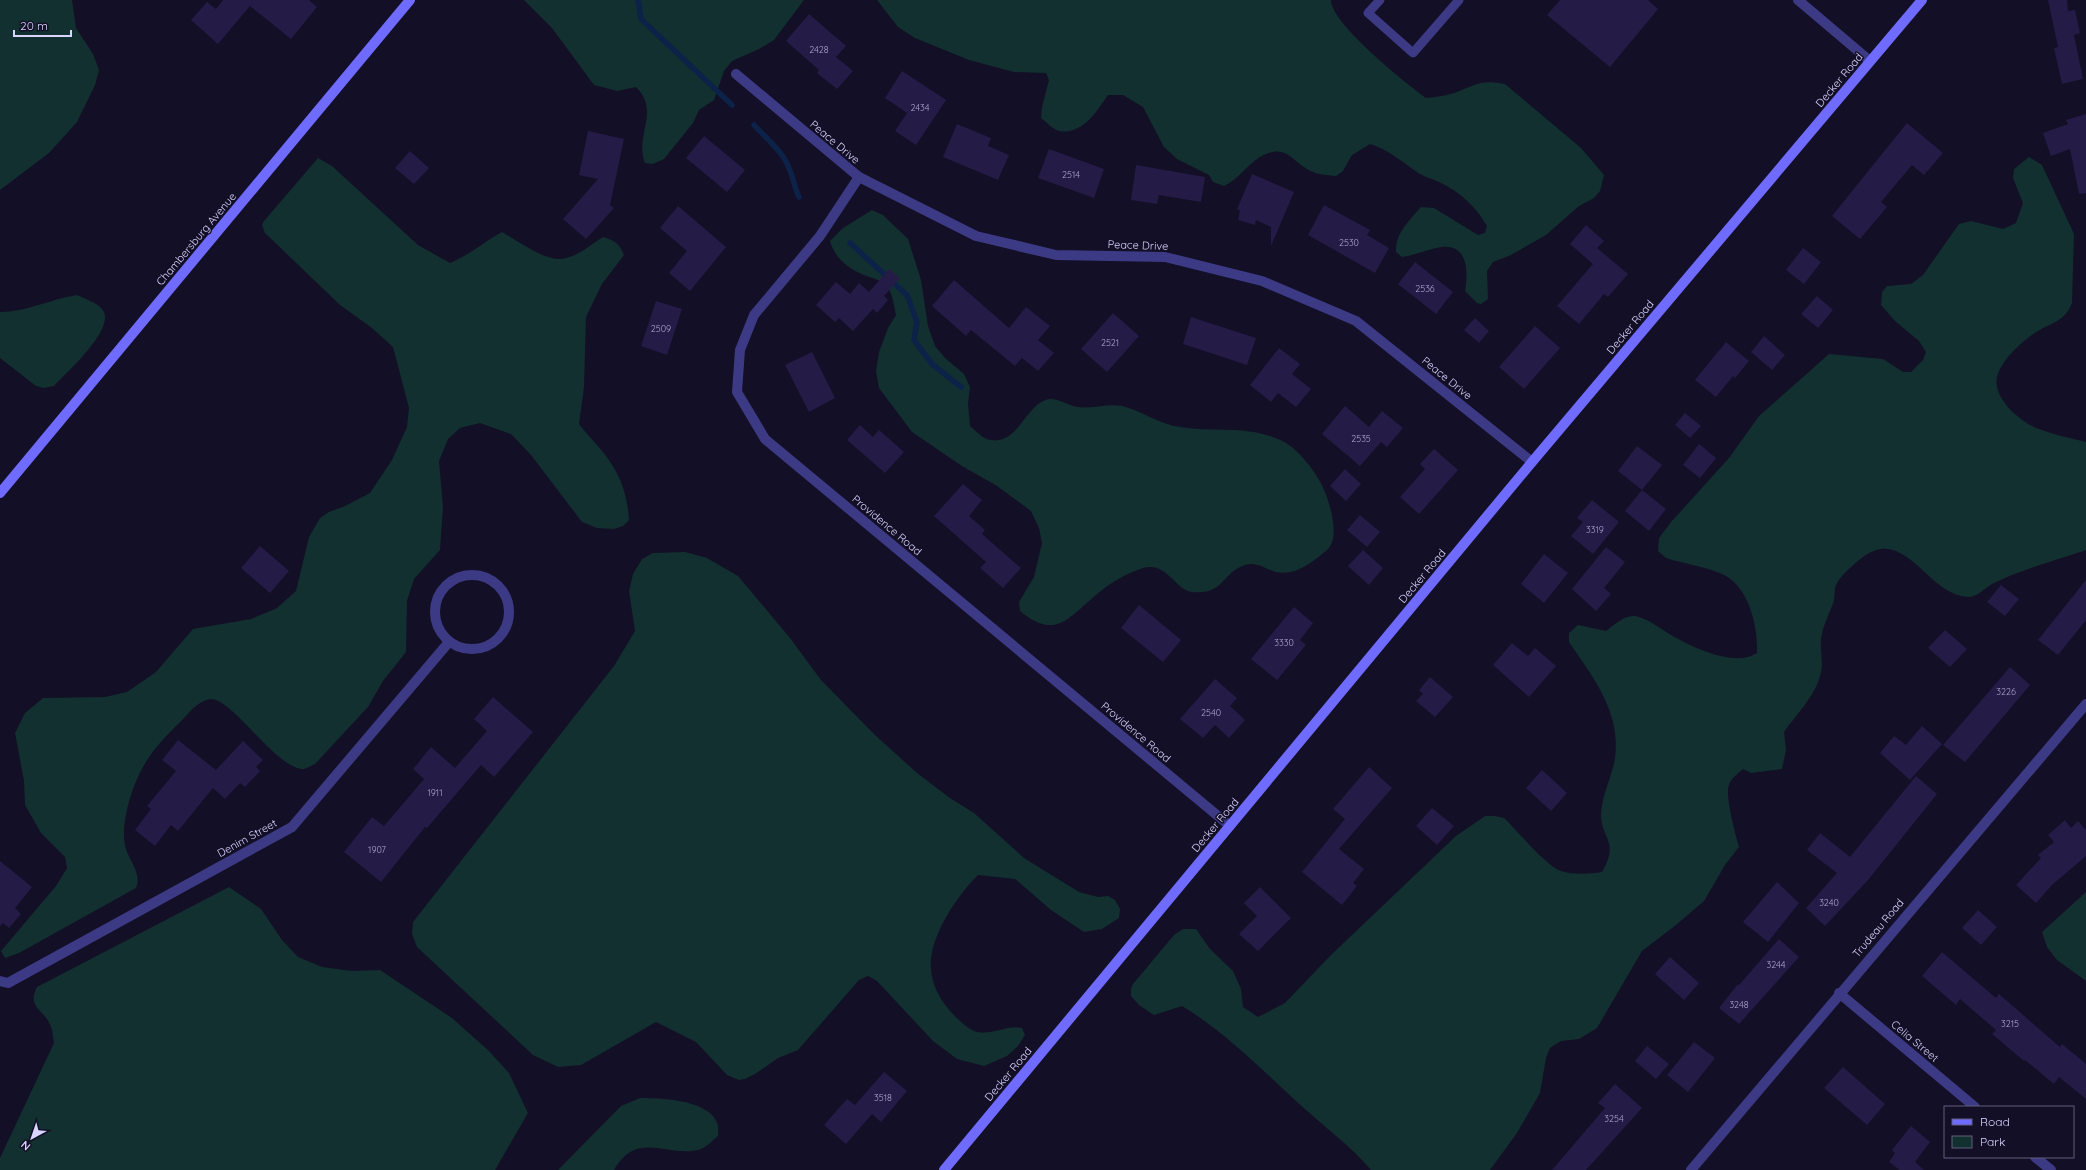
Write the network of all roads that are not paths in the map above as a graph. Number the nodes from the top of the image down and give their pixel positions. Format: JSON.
{"nodes":[{"id":1,"x":410,"y":0,"type":"edge"},
{"id":2,"x":1380,"y":0,"type":"edge"},
{"id":3,"x":1459,"y":0,"type":"edge"},
{"id":4,"x":1798,"y":0,"type":"edge"},
{"id":5,"x":1922,"y":0,"type":"edge"},
{"id":6,"x":1870,"y":61,"type":"junction"},
{"id":7,"x":736,"y":74,"type":"dead end"},
{"id":8,"x":859,"y":177,"type":"junction"},
{"id":9,"x":1532,"y":462,"type":"junction"},
{"id":10,"x":0,"y":493,"type":"edge"},
{"id":11,"x":449,"y":642,"type":"junction"},
{"id":12,"x":2086,"y":704,"type":"edge"},
{"id":13,"x":1230,"y":826,"type":"junction"},
{"id":14,"x":0,"y":981,"type":"edge"},
{"id":15,"x":1839,"y":993,"type":"junction"},
{"id":16,"x":1974,"y":1106,"type":"edge"},
{"id":17,"x":2036,"y":1158,"type":"edge"},
{"id":18,"x":944,"y":1170,"type":"edge"},
{"id":19,"x":1691,"y":1170,"type":"edge"},
{"id":20,"x":2051,"y":1170,"type":"edge"}],
"edges":[{"from":1,"to":10,"type":"street","name":"Chambersburg Avenue"},
{"from":2,"to":3,"type":"lane"},
{"from":4,"to":6,"type":"street"},
{"from":5,"to":6,"type":"street","name":"Decker Road"},
{"from":6,"to":9,"type":"street","name":"Decker Road"},
{"from":7,"to":8,"type":"street","name":"Peace Drive"},
{"from":8,"to":9,"type":"street","name":"Peace Drive"},
{"from":8,"to":13,"type":"street","name":"Providence Road"},
{"from":9,"to":13,"type":"street","name":"Decker Road"},
{"from":11,"to":11,"type":"street"},
{"from":11,"to":14,"type":"street","name":"Denim Street"},
{"from":12,"to":15,"type":"street","name":"Trudeau Road"},
{"from":13,"to":18,"type":"street","name":"Decker Road"},
{"from":15,"to":16,"type":"street","name":"Celia Street"},
{"from":15,"to":19,"type":"street","name":"Trudeau Road"},
{"from":17,"to":20,"type":"street"}]}
